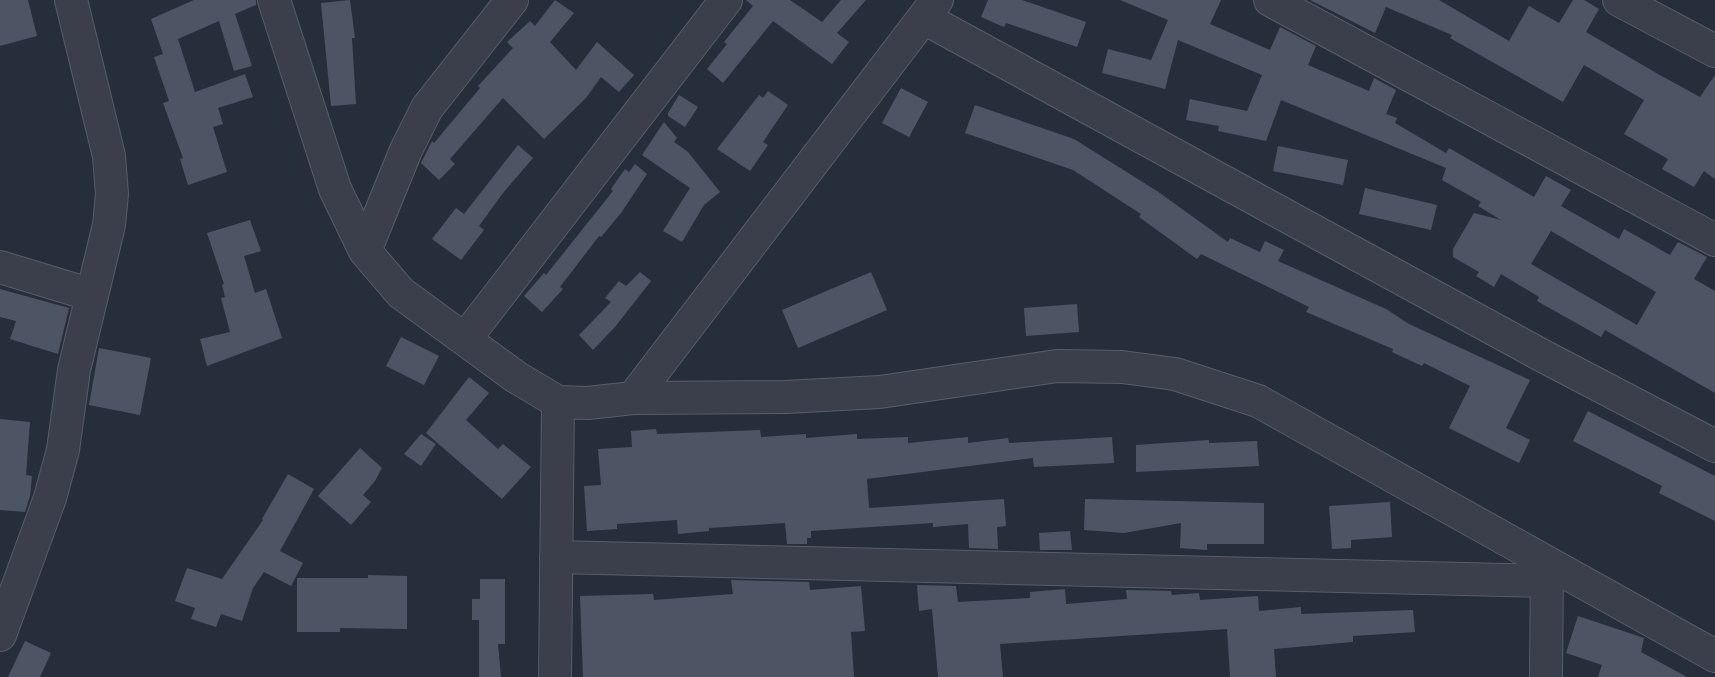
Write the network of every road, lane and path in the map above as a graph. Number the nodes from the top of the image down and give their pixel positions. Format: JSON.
{"nodes":[{"id":1,"x":71,"y":0,"type":"edge"},
{"id":2,"x":274,"y":0,"type":"edge"},
{"id":3,"x":512,"y":0,"type":"edge"},
{"id":4,"x":726,"y":0,"type":"edge"},
{"id":5,"x":1270,"y":0,"type":"edge"},
{"id":6,"x":1619,"y":0,"type":"edge"},
{"id":7,"x":930,"y":9,"type":"edge"},
{"id":8,"x":1715,"y":51,"type":"edge"},
{"id":9,"x":1715,"y":240,"type":"edge"},
{"id":10,"x":365,"y":251,"type":"junction"},
{"id":11,"x":0,"y":267,"type":"edge"},
{"id":12,"x":92,"y":295,"type":"junction"},
{"id":13,"x":465,"y":339,"type":"junction"},
{"id":14,"x":633,"y":398,"type":"junction"},
{"id":15,"x":558,"y":402,"type":"junction"},
{"id":16,"x":1715,"y":446,"type":"edge"},
{"id":17,"x":556,"y":557,"type":"junction"},
{"id":18,"x":1547,"y":572,"type":"junction"},
{"id":19,"x":0,"y":635,"type":"edge"},
{"id":20,"x":1715,"y":656,"type":"edge"},
{"id":21,"x":555,"y":677,"type":"edge"},
{"id":22,"x":1546,"y":677,"type":"edge"}],
"edges":[{"from":1,"to":12,"type":"street"},
{"from":2,"to":10,"type":"street"},
{"from":3,"to":10,"type":"street"},
{"from":4,"to":13,"type":"street"},
{"from":5,"to":9,"type":"street"},
{"from":6,"to":8,"type":"street"},
{"from":7,"to":14,"type":"street"},
{"from":7,"to":16,"type":"street"},
{"from":10,"to":13,"type":"street"},
{"from":11,"to":12,"type":"street"},
{"from":12,"to":19,"type":"street"},
{"from":13,"to":15,"type":"street"},
{"from":14,"to":15,"type":"street"},
{"from":14,"to":18,"type":"street"},
{"from":15,"to":17,"type":"street"},
{"from":17,"to":18,"type":"street"},
{"from":17,"to":21,"type":"street"},
{"from":18,"to":20,"type":"street"},
{"from":18,"to":22,"type":"street"}]}
